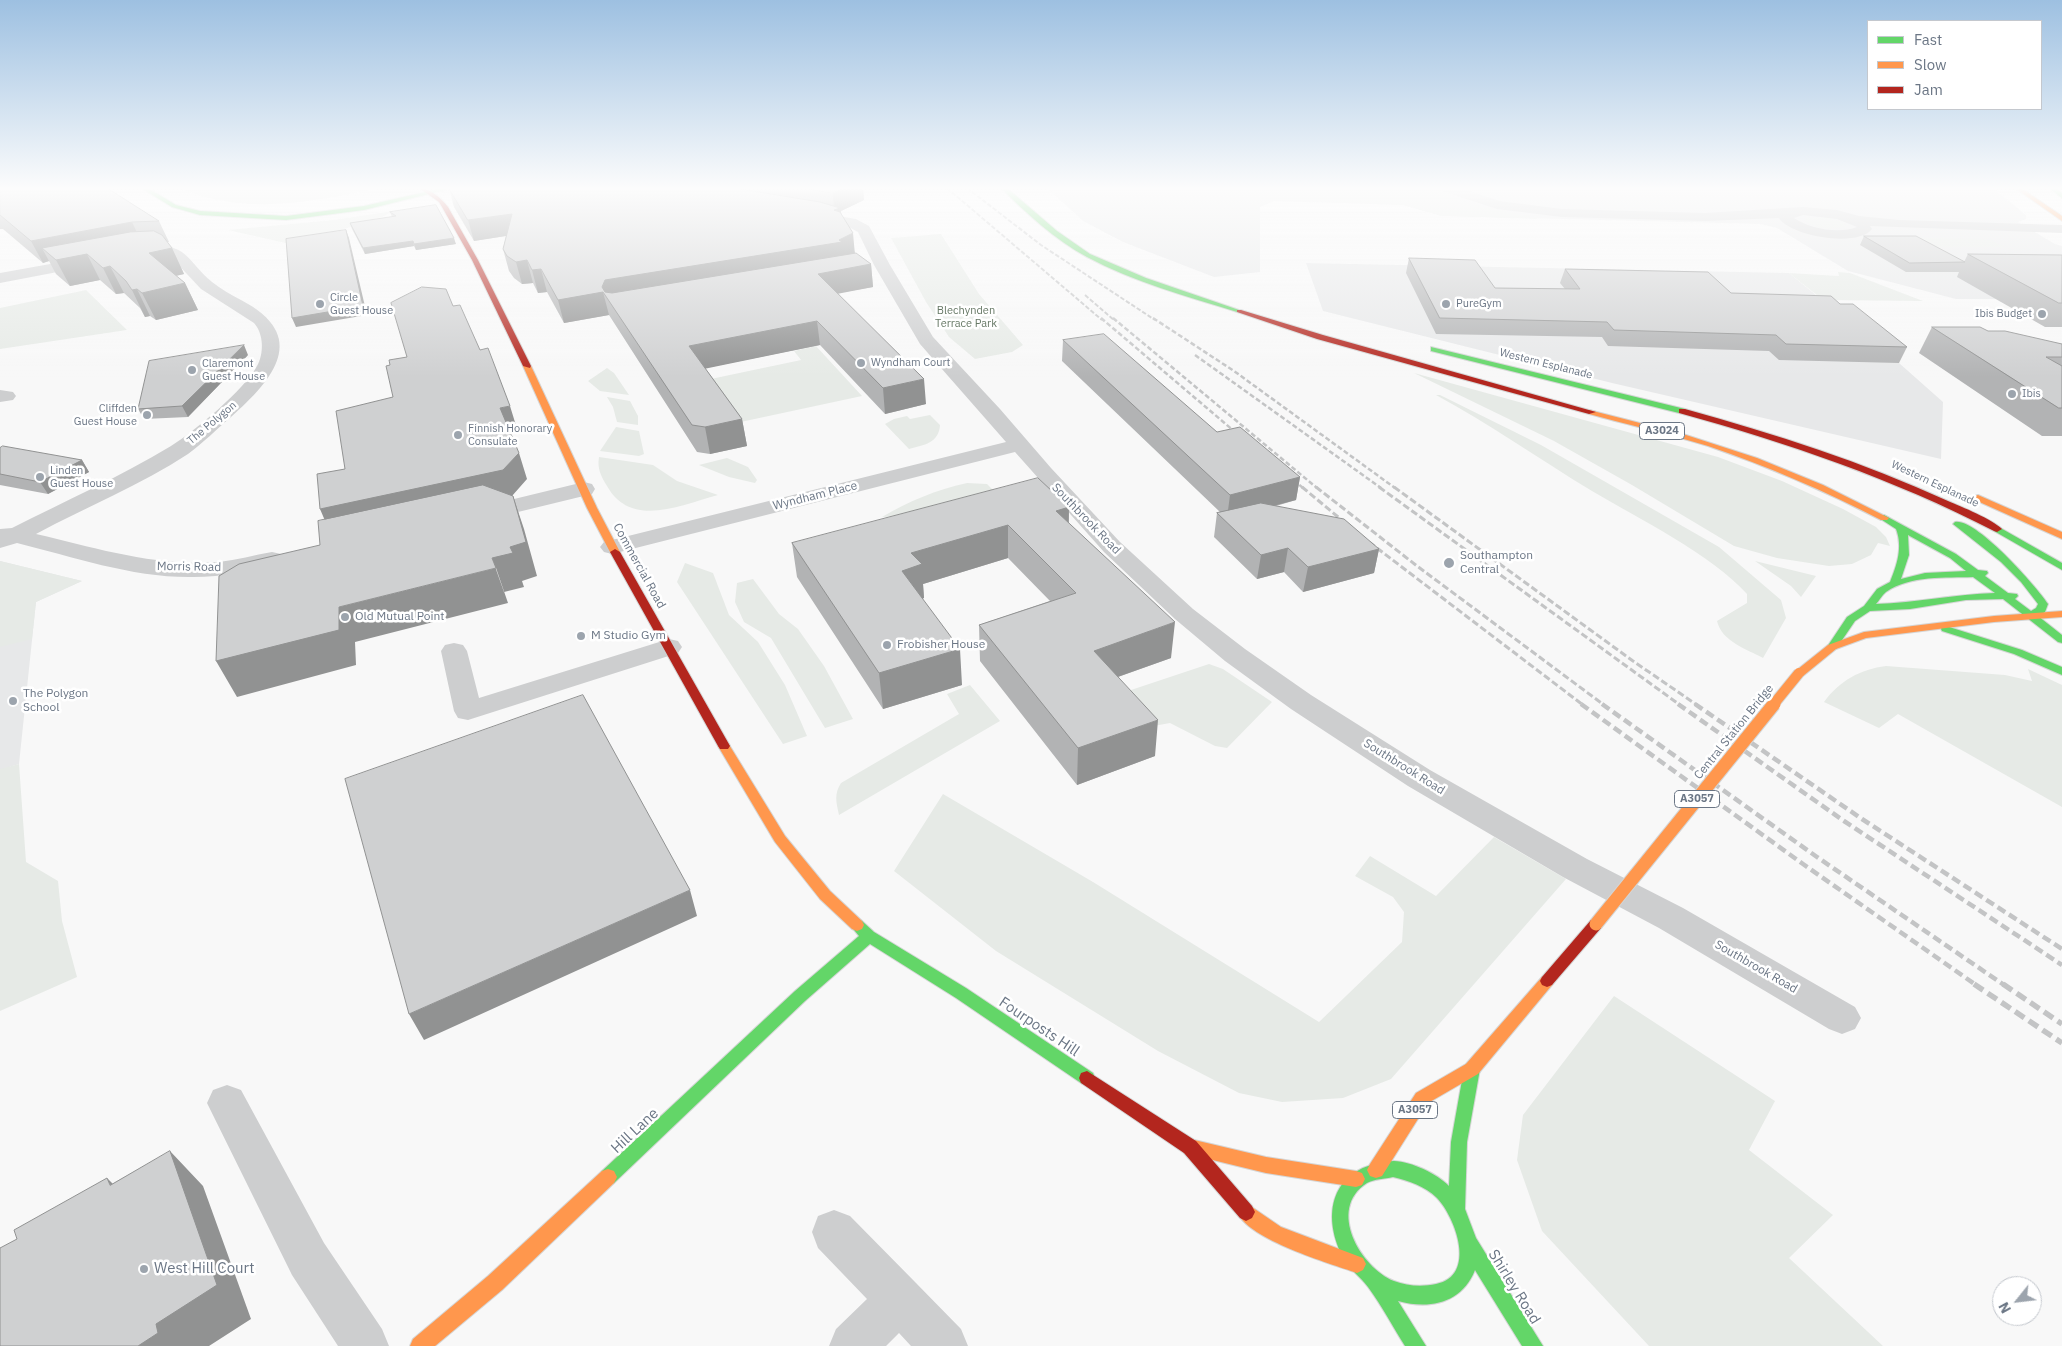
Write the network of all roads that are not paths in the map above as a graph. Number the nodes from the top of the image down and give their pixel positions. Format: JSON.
{"nodes":[{"id":1,"x":144,"y":251,"type":"edge"},
{"id":2,"x":172,"y":251,"type":"edge"},
{"id":3,"x":471,"y":251,"type":"edge"},
{"id":4,"x":870,"y":251,"type":"edge"},
{"id":5,"x":1081,"y":251,"type":"edge"},
{"id":6,"x":121,"y":256,"type":"edge"},
{"id":7,"x":102,"y":259,"type":"edge"},
{"id":8,"x":0,"y":278,"type":"edge"},
{"id":9,"x":1418,"y":345,"type":"dead end"},
{"id":10,"x":1019,"y":445,"type":"junction"},
{"id":11,"x":1814,"y":450,"type":"junction"},
{"id":12,"x":1876,"y":461,"type":"dead end"},
{"id":13,"x":584,"y":489,"type":"junction"},
{"id":14,"x":1969,"y":493,"type":"dead end"},
{"id":15,"x":464,"y":517,"type":"edge"},
{"id":16,"x":1900,"y":526,"type":"junction"},
{"id":17,"x":2062,"y":536,"type":"edge"},
{"id":18,"x":5,"y":537,"type":"edge"},
{"id":19,"x":612,"y":547,"type":"junction"},
{"id":20,"x":291,"y":555,"type":"edge"},
{"id":21,"x":1977,"y":573,"type":"junction"},
{"id":22,"x":2059,"y":573,"type":"edge"},
{"id":23,"x":2021,"y":574,"type":"junction"},
{"id":24,"x":2038,"y":575,"type":"dead end"},
{"id":25,"x":1894,"y":584,"type":"junction"},
{"id":26,"x":2005,"y":595,"type":"junction"},
{"id":27,"x":2039,"y":597,"type":"junction"},
{"id":28,"x":2054,"y":598,"type":"dead end"},
{"id":29,"x":1868,"y":608,"type":"junction"},
{"id":30,"x":2062,"y":614,"type":"edge"},
{"id":31,"x":2031,"y":616,"type":"junction"},
{"id":32,"x":1932,"y":626,"type":"junction"},
{"id":33,"x":2062,"y":640,"type":"edge"},
{"id":34,"x":669,"y":647,"type":"junction"},
{"id":35,"x":1832,"y":647,"type":"junction"},
{"id":36,"x":454,"y":651,"type":"dead end"},
{"id":37,"x":2062,"y":671,"type":"edge"},
{"id":38,"x":869,"y":936,"type":"junction"},
{"id":39,"x":1842,"y":1018,"type":"dead end"},
{"id":40,"x":1472,"y":1069,"type":"junction"},
{"id":41,"x":227,"y":1103,"type":"dead end"},
{"id":42,"x":1190,"y":1147,"type":"junction"},
{"id":43,"x":1376,"y":1170,"type":"junction"},
{"id":44,"x":1356,"y":1180,"type":"junction"},
{"id":45,"x":1457,"y":1208,"type":"junction"},
{"id":46,"x":834,"y":1232,"type":"dead end"},
{"id":47,"x":1470,"y":1244,"type":"junction"},
{"id":48,"x":1357,"y":1264,"type":"junction"},
{"id":49,"x":1375,"y":1281,"type":"junction"},
{"id":50,"x":900,"y":1299,"type":"junction"},
{"id":51,"x":365,"y":1346,"type":"edge"},
{"id":52,"x":420,"y":1346,"type":"edge"},
{"id":53,"x":853,"y":1346,"type":"edge"},
{"id":54,"x":944,"y":1346,"type":"edge"},
{"id":55,"x":1416,"y":1346,"type":"edge"},
{"id":56,"x":1533,"y":1346,"type":"edge"}],
"edges":[{"from":1,"to":6,"type":"street","name":"The Polygon"},
{"from":2,"to":18,"type":"street","name":"The Polygon"},
{"from":3,"to":13,"type":"main road","name":"Commercial Road"},
{"from":4,"to":10,"type":"street","name":"Southbrook Road"},
{"from":5,"to":16,"type":"main road","number":"A3024"},
{"from":7,"to":8,"type":"street"},
{"from":9,"to":11,"type":"main road","name":"Western Esplanade","number":"A3024"},
{"from":10,"to":19,"type":"street","name":"Wyndham Place"},
{"from":10,"to":39,"type":"street","name":"Southbrook Road"},
{"from":11,"to":12,"type":"main road"},
{"from":11,"to":22,"type":"main road","name":"Western Esplanade","number":"A3024"},
{"from":11,"to":23,"type":"main road"},
{"from":13,"to":15,"type":"street"},
{"from":13,"to":19,"type":"main road","name":"Commercial Road"},
{"from":14,"to":17,"type":"main road"},
{"from":16,"to":21,"type":"main road","number":"A3024"},
{"from":16,"to":25,"type":"main road"},
{"from":18,"to":20,"type":"street","name":"Morris Road"},
{"from":19,"to":34,"type":"main road","name":"Commercial Road"},
{"from":21,"to":23,"type":"main road","number":"A3057"},
{"from":21,"to":25,"type":"main road","number":"A3057"},
{"from":21,"to":26,"type":"main road","number":"A3024"},
{"from":23,"to":24,"type":"main road","number":"A3057"},
{"from":23,"to":27,"type":"main road"},
{"from":25,"to":29,"type":"main road","number":"A3057"},
{"from":26,"to":27,"type":"main road"},
{"from":26,"to":29,"type":"main road"},
{"from":26,"to":31,"type":"main road","number":"A3024"},
{"from":27,"to":28,"type":"main road"},
{"from":27,"to":31,"type":"main road"},
{"from":29,"to":35,"type":"main road","number":"A3057"},
{"from":30,"to":31,"type":"main road","number":"A3057"},
{"from":31,"to":32,"type":"main road","number":"A3057"},
{"from":31,"to":33,"type":"main road","number":"A3024"},
{"from":32,"to":35,"type":"main road","number":"A3057"},
{"from":32,"to":37,"type":"main road"},
{"from":34,"to":36,"type":"street"},
{"from":34,"to":38,"type":"main road","name":"Commercial Road"},
{"from":35,"to":40,"type":"main road","name":"Central Station Bridge","number":"A3057","bridge":true},
{"from":38,"to":42,"type":"main road","name":"Fourposts Hill"},
{"from":38,"to":52,"type":"main road","name":"Hill Lane"},
{"from":40,"to":43,"type":"main road","number":"A3057"},
{"from":40,"to":45,"type":"main road"},
{"from":41,"to":51,"type":"street"},
{"from":42,"to":44,"type":"main road","name":"Fourposts Hill"},
{"from":42,"to":48,"type":"main road","name":"Fourposts Hill"},
{"from":43,"to":44,"type":"main road"},
{"from":43,"to":45,"type":"main road"},
{"from":44,"to":48,"type":"main road"},
{"from":45,"to":47,"type":"main road"},
{"from":46,"to":50,"type":"street"},
{"from":47,"to":49,"type":"main road"},
{"from":47,"to":56,"type":"main road","name":"Shirley Road"},
{"from":48,"to":49,"type":"main road"},
{"from":49,"to":55,"type":"main road"},
{"from":50,"to":53,"type":"street"},
{"from":50,"to":54,"type":"street"}]}
